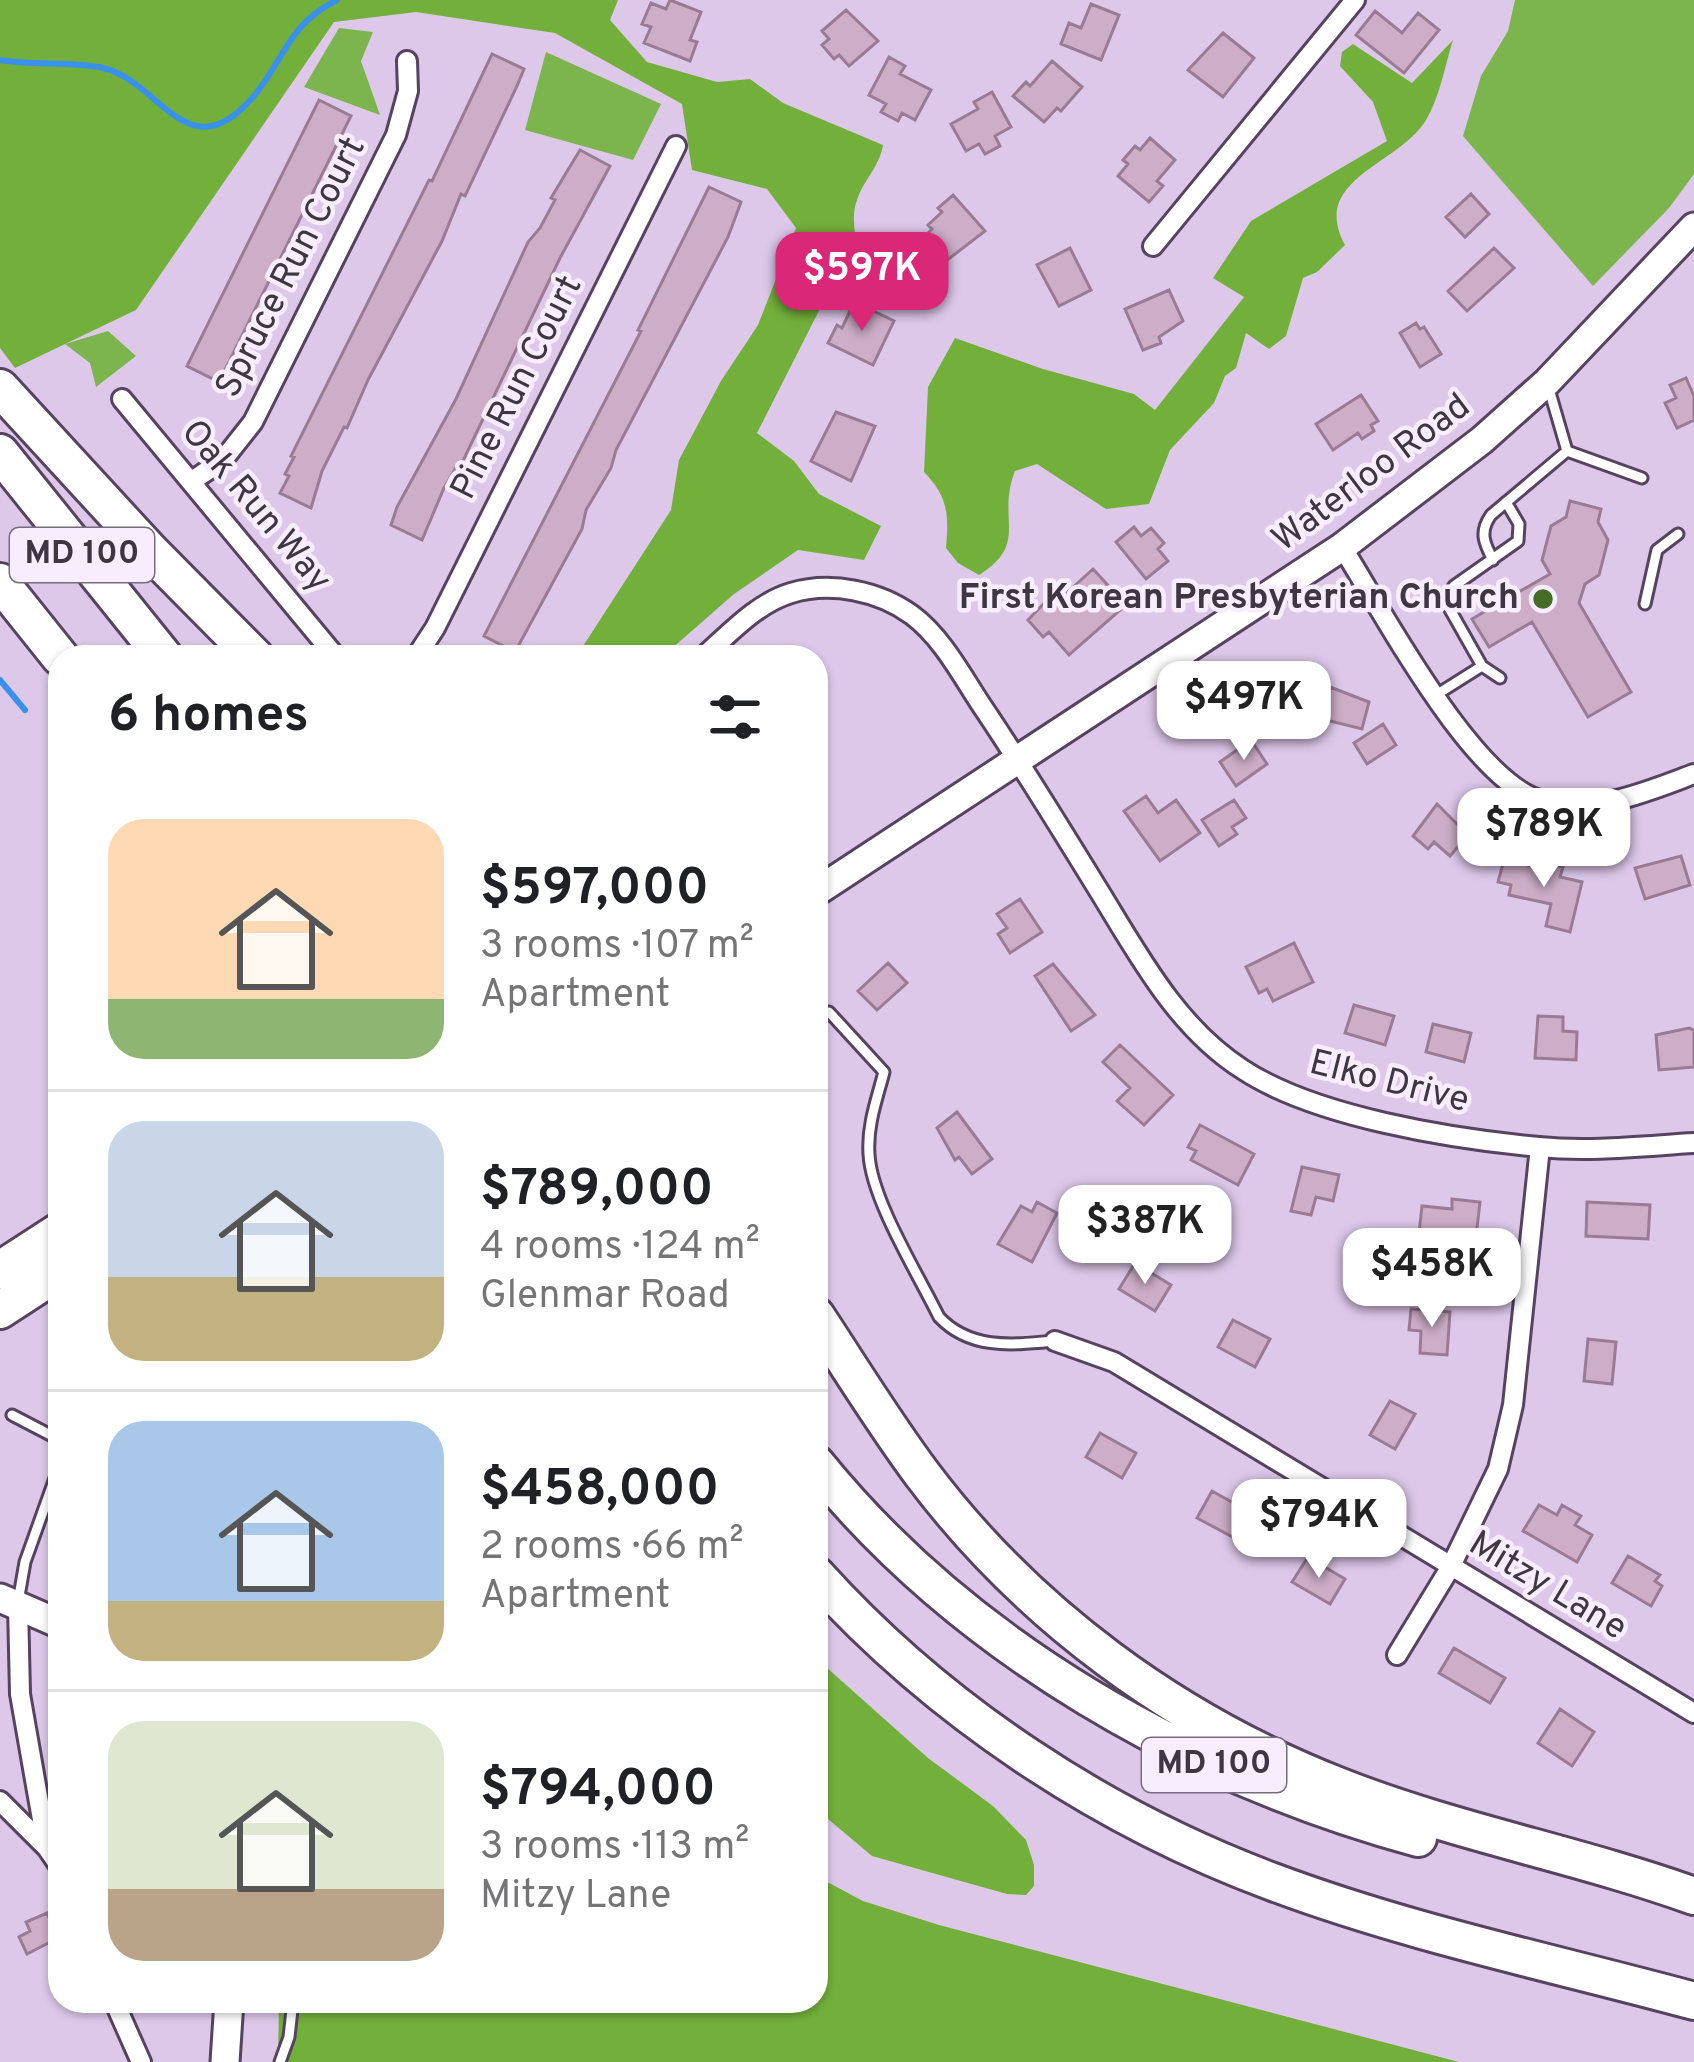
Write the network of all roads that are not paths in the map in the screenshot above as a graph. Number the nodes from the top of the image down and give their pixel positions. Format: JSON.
{"nodes":[{"id":1,"x":1355,"y":0,"type":"edge"},
{"id":2,"x":407,"y":61,"type":"dead end"},
{"id":3,"x":676,"y":146,"type":"dead end"},
{"id":4,"x":1694,"y":227,"type":"edge"},
{"id":5,"x":1154,"y":246,"type":"dead end"},
{"id":6,"x":1547,"y":382,"type":"junction"},
{"id":7,"x":0,"y":388,"type":"edge"},
{"id":8,"x":122,"y":399,"type":"dead end"},
{"id":9,"x":1567,"y":451,"type":"junction"},
{"id":10,"x":0,"y":454,"type":"edge"},
{"id":11,"x":1642,"y":478,"type":"dead end"},
{"id":12,"x":192,"y":481,"type":"junction"},
{"id":13,"x":1506,"y":502,"type":"junction"},
{"id":14,"x":1678,"y":534,"type":"dead end"},
{"id":15,"x":1342,"y":547,"type":"junction"},
{"id":16,"x":1493,"y":560,"type":"junction"},
{"id":17,"x":0,"y":582,"type":"edge"},
{"id":18,"x":1646,"y":604,"type":"dead end"},
{"id":19,"x":50,"y":645,"type":"edge"},
{"id":20,"x":154,"y":645,"type":"edge"},
{"id":21,"x":243,"y":645,"type":"edge"},
{"id":22,"x":326,"y":645,"type":"edge"},
{"id":23,"x":424,"y":645,"type":"edge"},
{"id":24,"x":716,"y":645,"type":"edge"},
{"id":25,"x":1482,"y":666,"type":"junction"},
{"id":26,"x":1501,"y":678,"type":"dead end"},
{"id":27,"x":1436,"y":694,"type":"junction"},
{"id":28,"x":1018,"y":760,"type":"junction"},
{"id":29,"x":1694,"y":774,"type":"edge"},
{"id":30,"x":828,"y":884,"type":"edge"},
{"id":31,"x":830,"y":1012,"type":"dead end"},
{"id":32,"x":1694,"y":1143,"type":"edge"},
{"id":33,"x":1540,"y":1147,"type":"junction"},
{"id":34,"x":48,"y":1239,"type":"edge"},
{"id":35,"x":0,"y":1270,"type":"edge"},
{"id":36,"x":48,"y":1279,"type":"edge"},
{"id":37,"x":0,"y":1310,"type":"edge"},
{"id":38,"x":828,"y":1334,"type":"edge"},
{"id":39,"x":1055,"y":1341,"type":"joint"},
{"id":40,"x":12,"y":1415,"type":"dead end"},
{"id":41,"x":48,"y":1434,"type":"edge"},
{"id":42,"x":828,"y":1477,"type":"edge"},
{"id":43,"x":48,"y":1498,"type":"edge"},
{"id":44,"x":1450,"y":1568,"type":"junction"},
{"id":45,"x":828,"y":1587,"type":"edge"},
{"id":46,"x":9,"y":1602,"type":"edge"},
{"id":47,"x":48,"y":1619,"type":"edge"},
{"id":48,"x":1396,"y":1655,"type":"dead end"},
{"id":49,"x":1694,"y":1713,"type":"edge"},
{"id":50,"x":0,"y":1801,"type":"edge"},
{"id":51,"x":47,"y":1848,"type":"joint"},
{"id":52,"x":1694,"y":1896,"type":"edge"},
{"id":53,"x":1694,"y":1912,"type":"edge"},
{"id":54,"x":1694,"y":2001,"type":"edge"},
{"id":55,"x":119,"y":2013,"type":"edge"},
{"id":56,"x":228,"y":2013,"type":"edge"},
{"id":57,"x":292,"y":2013,"type":"edge"},
{"id":58,"x":141,"y":2062,"type":"edge"},
{"id":59,"x":225,"y":2062,"type":"edge"},
{"id":60,"x":280,"y":2062,"type":"edge"}],
"edges":[{"from":1,"to":5,"type":"street"},
{"from":2,"to":12,"type":"street","name":"Spruce Run Court"},
{"from":3,"to":23,"type":"street","name":"Pine Run Court"},
{"from":4,"to":6,"type":"main road","name":"Waterloo Road"},
{"from":6,"to":9,"type":"lane"},
{"from":6,"to":15,"type":"main road","name":"Waterloo Road"},
{"from":7,"to":21,"type":"highway"},
{"from":8,"to":12,"type":"street","name":"Oak Run Way"},
{"from":9,"to":11,"type":"lane"},
{"from":9,"to":13,"type":"lane"},
{"from":10,"to":20,"type":"highway","number":"MD 100"},
{"from":12,"to":22,"type":"street","name":"Oak Run Way"},
{"from":13,"to":16,"type":"lane"},
{"from":13,"to":16,"type":"lane"},
{"from":14,"to":18,"type":"lane"},
{"from":15,"to":27,"type":"street"},
{"from":15,"to":28,"type":"main road","name":"Waterloo Road"},
{"from":16,"to":25,"type":"lane"},
{"from":17,"to":19,"type":"highway","number":"MD 100"},
{"from":24,"to":28,"type":"street"},
{"from":25,"to":26,"type":"lane"},
{"from":25,"to":27,"type":"lane"},
{"from":27,"to":29,"type":"street"},
{"from":28,"to":30,"type":"main road","name":"Waterloo Road"},
{"from":28,"to":33,"type":"street","name":"Elko Drive"},
{"from":31,"to":39,"type":"lane"},
{"from":32,"to":33,"type":"street","name":"Elko Drive"},
{"from":33,"to":44,"type":"street"},
{"from":34,"to":35,"type":"highway"},
{"from":36,"to":37,"type":"highway"},
{"from":38,"to":52,"type":"highway"},
{"from":39,"to":44,"type":"street","name":"Mitzy Lane"},
{"from":40,"to":41,"type":"lane"},
{"from":42,"to":53,"type":"highway","number":"MD 100"},
{"from":43,"to":46,"type":"lane"},
{"from":44,"to":48,"type":"street"},
{"from":44,"to":49,"type":"street","name":"Mitzy Lane"},
{"from":45,"to":54,"type":"highway","number":"MD 100"},
{"from":46,"to":47,"type":"main road"},
{"from":46,"to":51,"type":"street"},
{"from":50,"to":51,"type":"street"},
{"from":55,"to":58,"type":"street"},
{"from":56,"to":59,"type":"main road"},
{"from":57,"to":60,"type":"lane"}]}
